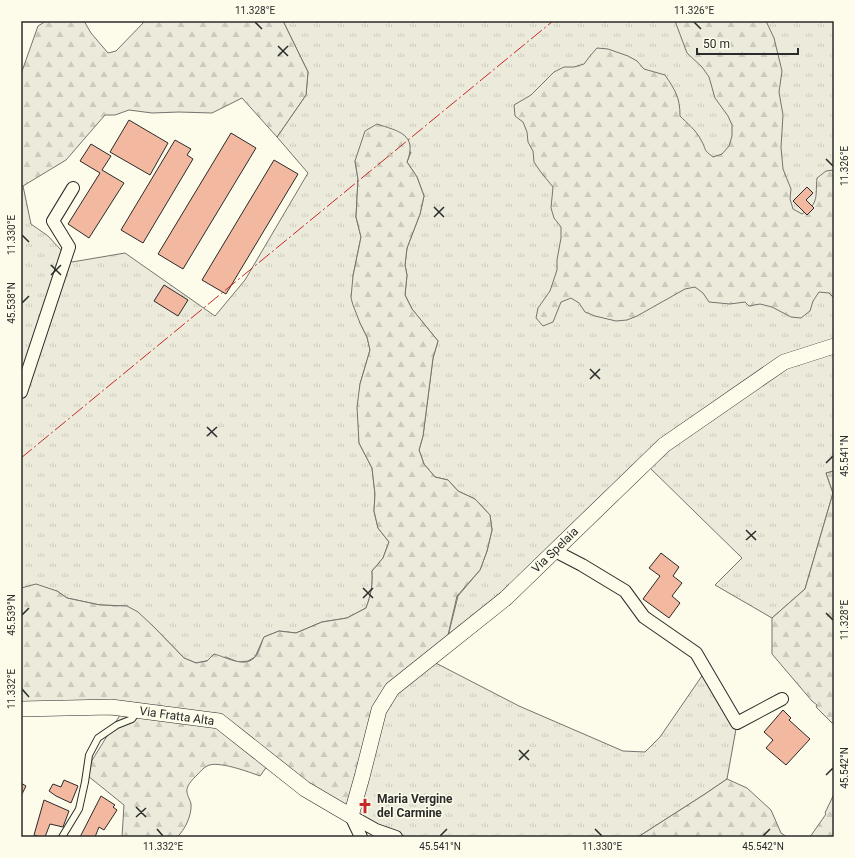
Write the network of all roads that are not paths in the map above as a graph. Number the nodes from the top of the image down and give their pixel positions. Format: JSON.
{"nodes":[{"id":1,"x":73,"y":188,"type":"dead end"},
{"id":2,"x":834,"y":346,"type":"edge"},
{"id":3,"x":21,"y":392,"type":"edge"},
{"id":4,"x":555,"y":551,"type":"junction"},
{"id":5,"x":782,"y":699,"type":"dead end"},
{"id":6,"x":21,"y":709,"type":"edge"},
{"id":7,"x":138,"y":710,"type":"junction"},
{"id":8,"x":351,"y":816,"type":"junction"},
{"id":9,"x":62,"y":837,"type":"edge"},
{"id":10,"x":361,"y":837,"type":"edge"},
{"id":11,"x":396,"y":837,"type":"edge"}],
"edges":[{"from":1,"to":3,"type":"street"},
{"from":2,"to":4,"type":"street","name":"Via Spelaia"},
{"from":4,"to":5,"type":"street"},
{"from":4,"to":8,"type":"street","name":"Via Spelaia"},
{"from":6,"to":7,"type":"street","name":"Via Fratta Alta"},
{"from":7,"to":8,"type":"street","name":"Via Fratta Alta"},
{"from":7,"to":9,"type":"lane"},
{"from":8,"to":10,"type":"street"},
{"from":8,"to":11,"type":"street"}]}
